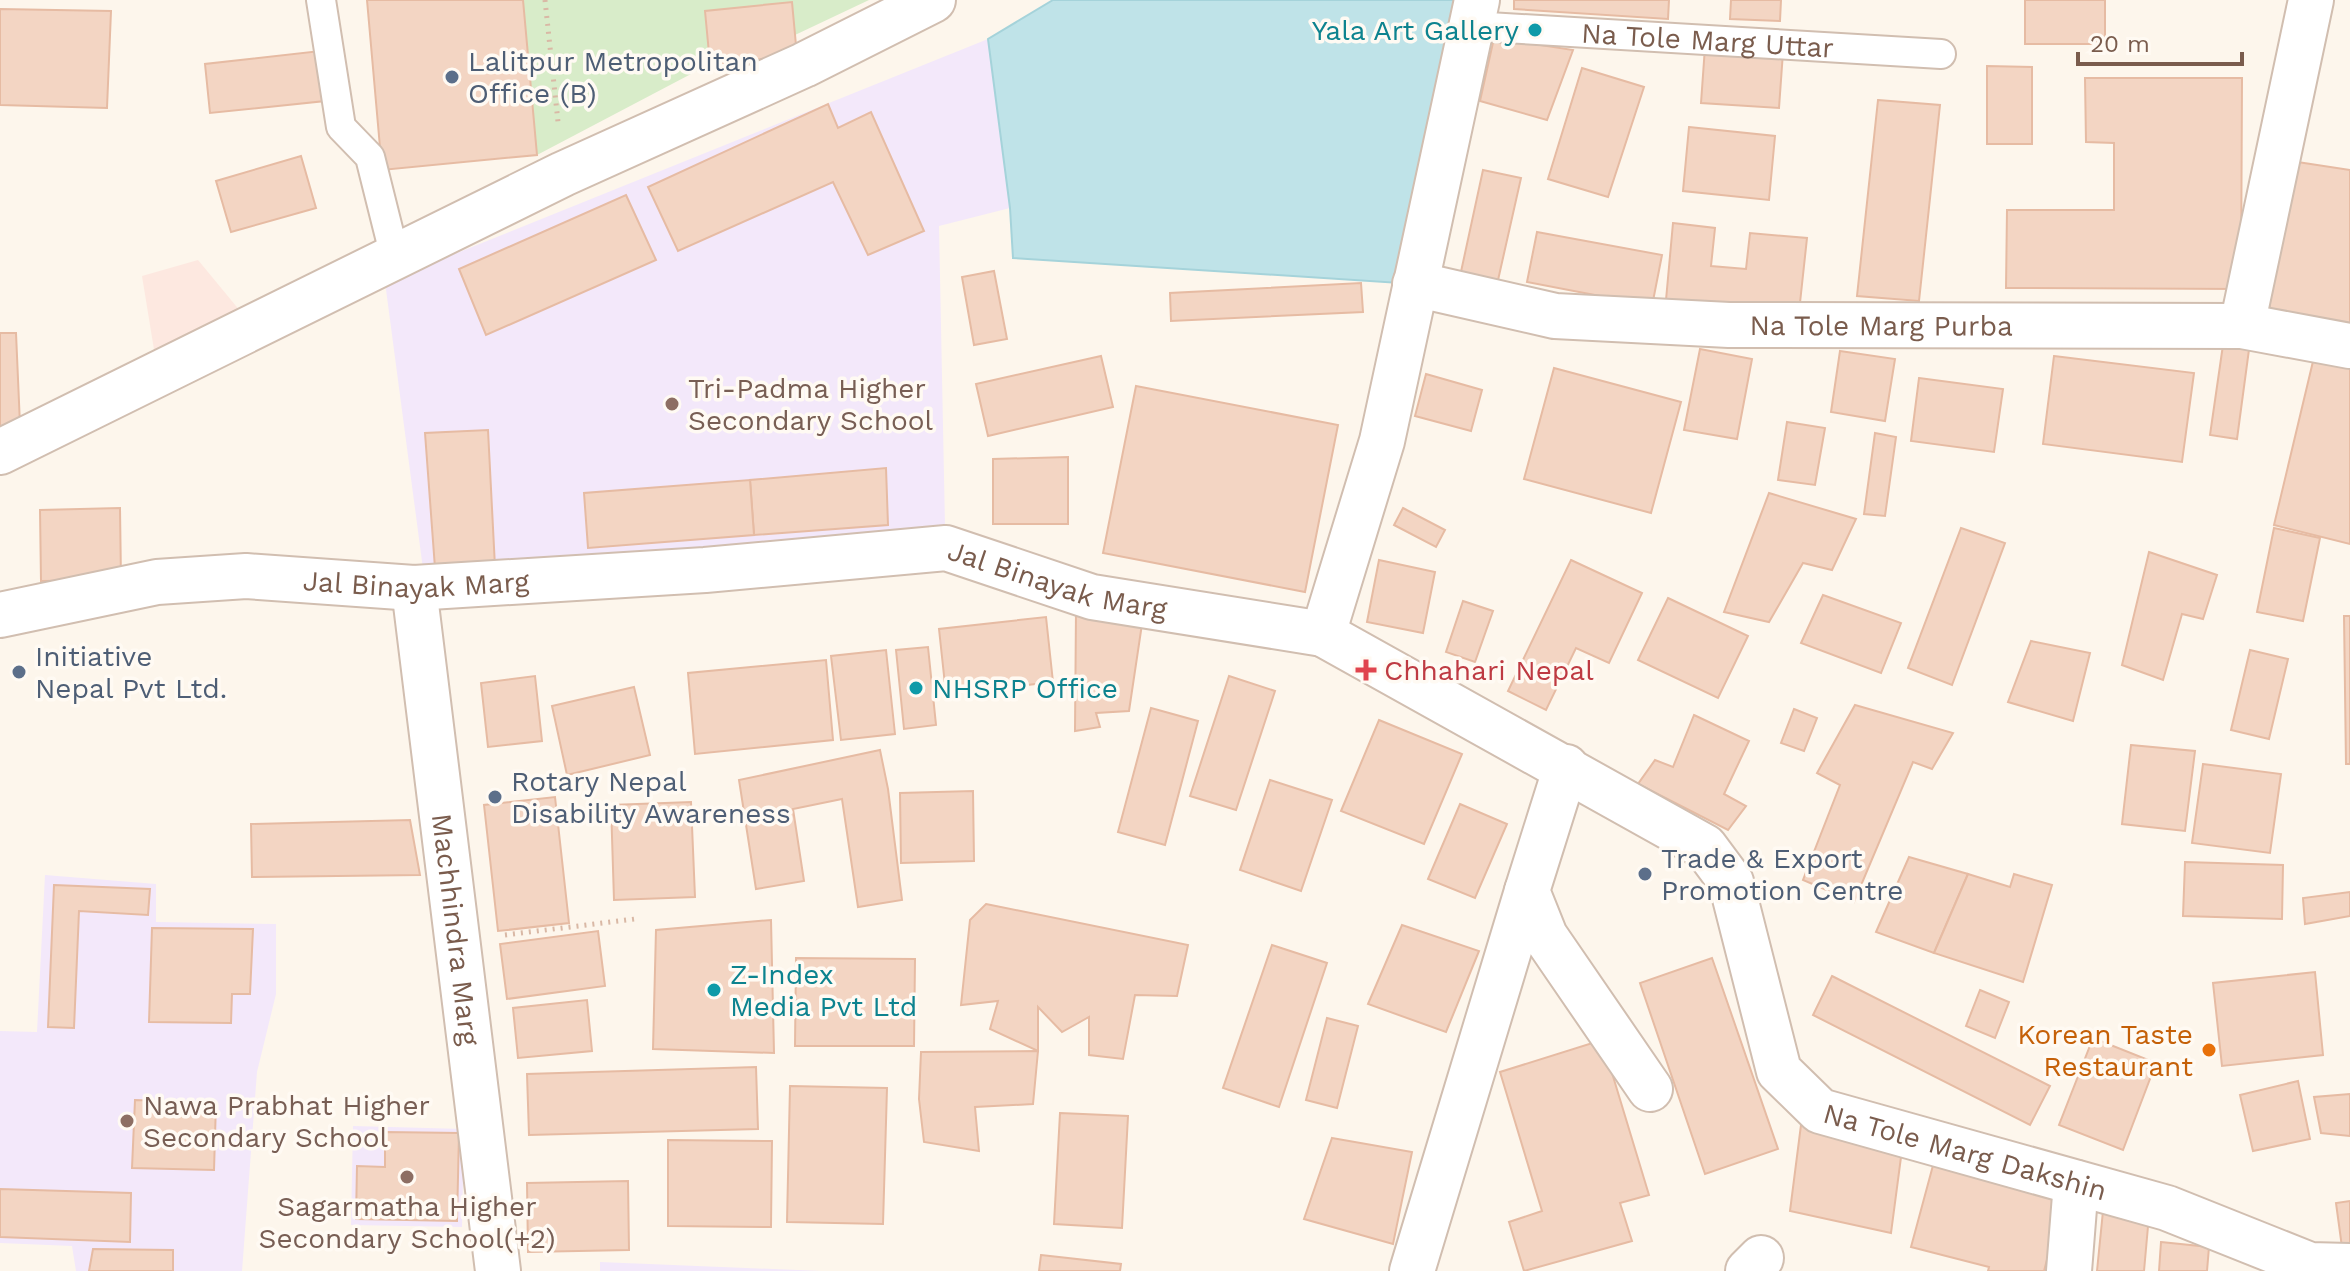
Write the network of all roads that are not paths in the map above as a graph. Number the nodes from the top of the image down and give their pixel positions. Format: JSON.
{"nodes":[{"id":1,"x":321,"y":0,"type":"edge"},
{"id":2,"x":933,"y":0,"type":"edge"},
{"id":3,"x":2311,"y":0,"type":"edge"},
{"id":4,"x":1475,"y":13,"type":"edge"},
{"id":5,"x":1941,"y":54,"type":"dead end"},
{"id":6,"x":395,"y":257,"type":"junction"},
{"id":7,"x":1415,"y":284,"type":"junction"},
{"id":8,"x":2242,"y":326,"type":"junction"},
{"id":9,"x":2350,"y":346,"type":"edge"},
{"id":10,"x":0,"y":452,"type":"edge"},
{"id":11,"x":414,"y":588,"type":"junction"},
{"id":12,"x":0,"y":615,"type":"edge"},
{"id":13,"x":1323,"y":634,"type":"junction"},
{"id":14,"x":1566,"y":767,"type":"junction"},
{"id":15,"x":1527,"y":891,"type":"junction"},
{"id":16,"x":1650,"y":1089,"type":"dead end"},
{"id":17,"x":2076,"y":1183,"type":"junction"},
{"id":18,"x":2350,"y":1266,"type":"edge"},
{"id":19,"x":498,"y":1271,"type":"edge"},
{"id":20,"x":1412,"y":1271,"type":"edge"},
{"id":21,"x":2069,"y":1271,"type":"edge"}],
"edges":[{"from":1,"to":6,"type":"lane"},
{"from":2,"to":6,"type":"street"},
{"from":3,"to":8,"type":"street"},
{"from":4,"to":5,"type":"lane","name":"Na Tole Marg Uttar"},
{"from":4,"to":7,"type":"street"},
{"from":6,"to":10,"type":"street"},
{"from":7,"to":8,"type":"street","name":"Na Tole Marg Purba"},
{"from":7,"to":13,"type":"street"},
{"from":8,"to":9,"type":"street","name":"Na Tole Marg Purba"},
{"from":11,"to":12,"type":"street","name":"Jal Binayak Marg"},
{"from":11,"to":13,"type":"street","name":"Jal Binayak Marg"},
{"from":11,"to":19,"type":"street","name":"Machhindra Marg"},
{"from":13,"to":14,"type":"street","name":"Na Tole Marg Dakshin"},
{"from":14,"to":15,"type":"street"},
{"from":14,"to":17,"type":"street","name":"Na Tole Marg Dakshin"},
{"from":15,"to":16,"type":"street"},
{"from":15,"to":20,"type":"street"},
{"from":17,"to":18,"type":"street","name":"Na Tole Marg Dakshin"},
{"from":17,"to":21,"type":"street"}]}
